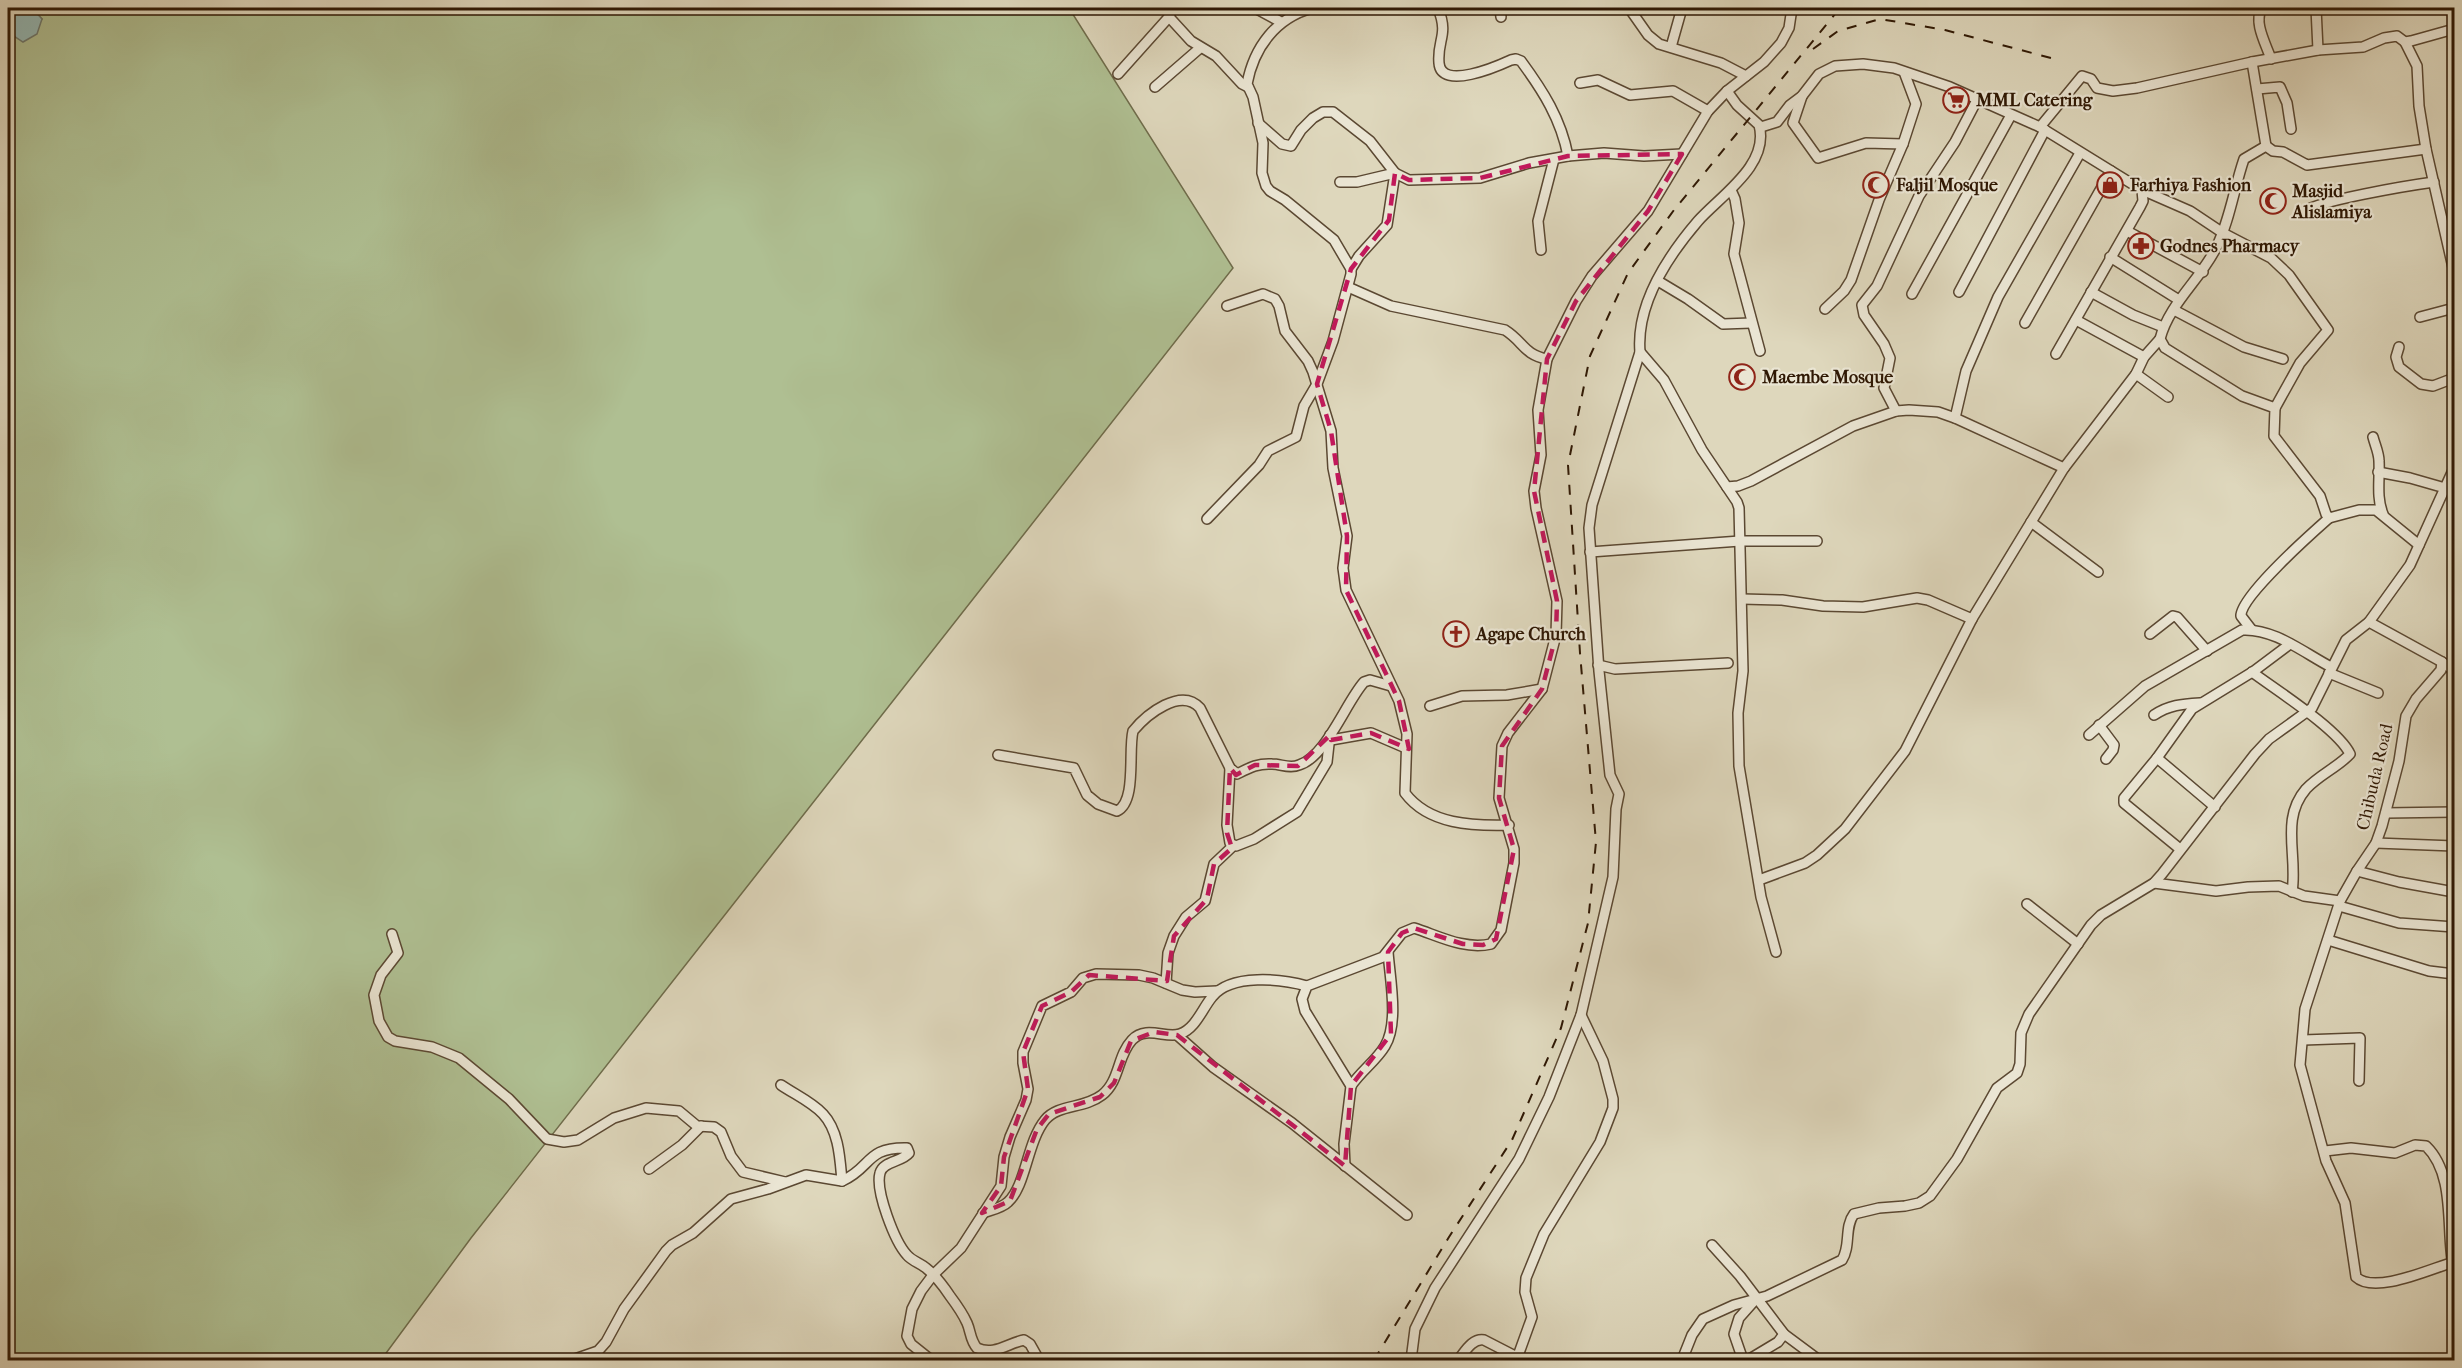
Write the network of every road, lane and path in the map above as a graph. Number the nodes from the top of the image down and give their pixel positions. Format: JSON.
{"nodes":[{"id":1,"x":1255,"y":8,"type":"edge"},
{"id":2,"x":1312,"y":8,"type":"edge"},
{"id":3,"x":1438,"y":8,"type":"edge"},
{"id":4,"x":1629,"y":8,"type":"edge"},
{"id":5,"x":1682,"y":8,"type":"edge"},
{"id":6,"x":1791,"y":8,"type":"edge"},
{"id":7,"x":2262,"y":8,"type":"edge"},
{"id":8,"x":2316,"y":8,"type":"edge"},
{"id":9,"x":1171,"y":12,"type":"edge"},
{"id":10,"x":1281,"y":22,"type":"junction"},
{"id":11,"x":2454,"y":29,"type":"edge"},
{"id":12,"x":2405,"y":42,"type":"junction"},
{"id":13,"x":1200,"y":48,"type":"junction"},
{"id":14,"x":1671,"y":48,"type":"junction"},
{"id":15,"x":2318,"y":50,"type":"junction"},
{"id":16,"x":2271,"y":58,"type":"junction"},
{"id":17,"x":2252,"y":62,"type":"junction"},
{"id":18,"x":1904,"y":72,"type":"junction"},
{"id":19,"x":1118,"y":74,"type":"dead end"},
{"id":20,"x":1746,"y":76,"type":"junction"},
{"id":21,"x":1580,"y":83,"type":"dead end"},
{"id":22,"x":1155,"y":87,"type":"dead end"},
{"id":23,"x":1248,"y":87,"type":"junction"},
{"id":24,"x":2257,"y":89,"type":"junction"},
{"id":25,"x":1727,"y":91,"type":"junction"},
{"id":26,"x":1802,"y":96,"type":"junction"},
{"id":27,"x":1978,"y":98,"type":"junction"},
{"id":28,"x":1708,"y":111,"type":"junction"},
{"id":29,"x":2011,"y":115,"type":"junction"},
{"id":30,"x":1257,"y":123,"type":"junction"},
{"id":31,"x":1761,"y":127,"type":"junction"},
{"id":32,"x":2042,"y":129,"type":"junction"},
{"id":33,"x":2291,"y":129,"type":"dead end"},
{"id":34,"x":1903,"y":144,"type":"junction"},
{"id":35,"x":2266,"y":146,"type":"junction"},
{"id":36,"x":2426,"y":149,"type":"junction"},
{"id":37,"x":2080,"y":153,"type":"junction"},
{"id":38,"x":1682,"y":154,"type":"junction"},
{"id":39,"x":1568,"y":156,"type":"junction"},
{"id":40,"x":1554,"y":159,"type":"junction"},
{"id":41,"x":2111,"y":171,"type":"junction"},
{"id":42,"x":1395,"y":173,"type":"junction"},
{"id":43,"x":1340,"y":182,"type":"dead end"},
{"id":44,"x":2434,"y":182,"type":"junction"},
{"id":45,"x":1731,"y":190,"type":"junction"},
{"id":46,"x":2142,"y":190,"type":"junction"},
{"id":47,"x":2302,"y":213,"type":"dead end"},
{"id":48,"x":2127,"y":231,"type":"junction"},
{"id":49,"x":2223,"y":233,"type":"junction"},
{"id":50,"x":1541,"y":250,"type":"dead end"},
{"id":51,"x":2110,"y":257,"type":"junction"},
{"id":52,"x":1351,"y":269,"type":"junction"},
{"id":53,"x":2203,"y":272,"type":"junction"},
{"id":54,"x":2454,"y":273,"type":"edge"},
{"id":55,"x":1658,"y":281,"type":"junction"},
{"id":56,"x":1348,"y":287,"type":"junction"},
{"id":57,"x":1959,"y":292,"type":"dead end"},
{"id":58,"x":2091,"y":292,"type":"junction"},
{"id":59,"x":1912,"y":294,"type":"dead end"},
{"id":60,"x":2180,"y":300,"type":"junction"},
{"id":61,"x":1227,"y":306,"type":"dead end"},
{"id":62,"x":2454,"y":308,"type":"edge"},
{"id":63,"x":1825,"y":309,"type":"dead end"},
{"id":64,"x":2174,"y":310,"type":"junction"},
{"id":65,"x":2420,"y":318,"type":"dead end"},
{"id":66,"x":2076,"y":320,"type":"junction"},
{"id":67,"x":1751,"y":323,"type":"junction"},
{"id":68,"x":2025,"y":323,"type":"dead end"},
{"id":69,"x":2163,"y":327,"type":"junction"},
{"id":70,"x":2160,"y":339,"type":"junction"},
{"id":71,"x":2399,"y":348,"type":"dead end"},
{"id":72,"x":1760,"y":351,"type":"dead end"},
{"id":73,"x":1640,"y":352,"type":"junction"},
{"id":74,"x":2056,"y":354,"type":"dead end"},
{"id":75,"x":2144,"y":357,"type":"junction"},
{"id":76,"x":1547,"y":359,"type":"junction"},
{"id":77,"x":2283,"y":359,"type":"dead end"},
{"id":78,"x":2136,"y":374,"type":"junction"},
{"id":79,"x":2454,"y":378,"type":"edge"},
{"id":80,"x":1317,"y":384,"type":"junction"},
{"id":81,"x":2168,"y":397,"type":"dead end"},
{"id":82,"x":2276,"y":408,"type":"junction"},
{"id":83,"x":1896,"y":411,"type":"junction"},
{"id":84,"x":1955,"y":418,"type":"junction"},
{"id":85,"x":2373,"y":437,"type":"dead end"},
{"id":86,"x":2064,"y":468,"type":"junction"},
{"id":87,"x":2454,"y":468,"type":"edge"},
{"id":88,"x":2378,"y":472,"type":"junction"},
{"id":89,"x":1738,"y":486,"type":"junction"},
{"id":90,"x":1727,"y":487,"type":"junction"},
{"id":91,"x":2445,"y":488,"type":"junction"},
{"id":92,"x":1737,"y":502,"type":"junction"},
{"id":93,"x":2383,"y":514,"type":"junction"},
{"id":94,"x":2329,"y":518,"type":"junction"},
{"id":95,"x":1207,"y":519,"type":"dead end"},
{"id":96,"x":2031,"y":522,"type":"junction"},
{"id":97,"x":1740,"y":541,"type":"junction"},
{"id":98,"x":1817,"y":541,"type":"dead end"},
{"id":99,"x":2419,"y":545,"type":"junction"},
{"id":100,"x":1590,"y":552,"type":"junction"},
{"id":101,"x":2098,"y":572,"type":"dead end"},
{"id":102,"x":1742,"y":598,"type":"junction"},
{"id":103,"x":1972,"y":619,"type":"junction"},
{"id":104,"x":2369,"y":622,"type":"junction"},
{"id":105,"x":2251,"y":629,"type":"junction"},
{"id":106,"x":2150,"y":634,"type":"dead end"},
{"id":107,"x":2290,"y":644,"type":"junction"},
{"id":108,"x":2207,"y":651,"type":"junction"},
{"id":109,"x":2442,"y":662,"type":"junction"},
{"id":110,"x":1728,"y":663,"type":"dead end"},
{"id":111,"x":1598,"y":665,"type":"junction"},
{"id":112,"x":2330,"y":670,"type":"junction"},
{"id":113,"x":2454,"y":671,"type":"edge"},
{"id":114,"x":2252,"y":672,"type":"junction"},
{"id":115,"x":1391,"y":686,"type":"junction"},
{"id":116,"x":1542,"y":689,"type":"junction"},
{"id":117,"x":2378,"y":693,"type":"dead end"},
{"id":118,"x":2200,"y":703,"type":"junction"},
{"id":119,"x":1430,"y":706,"type":"dead end"},
{"id":120,"x":2308,"y":712,"type":"junction"},
{"id":121,"x":2154,"y":715,"type":"dead end"},
{"id":122,"x":2098,"y":725,"type":"junction"},
{"id":123,"x":2089,"y":735,"type":"dead end"},
{"id":124,"x":1330,"y":738,"type":"junction"},
{"id":125,"x":1406,"y":748,"type":"junction"},
{"id":126,"x":999,"y":755,"type":"dead end"},
{"id":127,"x":2157,"y":758,"type":"junction"},
{"id":128,"x":2106,"y":759,"type":"dead end"},
{"id":129,"x":1230,"y":768,"type":"junction"},
{"id":130,"x":2215,"y":807,"type":"junction"},
{"id":131,"x":2454,"y":812,"type":"edge"},
{"id":132,"x":2386,"y":813,"type":"junction"},
{"id":133,"x":1509,"y":825,"type":"junction"},
{"id":134,"x":2376,"y":843,"type":"junction"},
{"id":135,"x":1233,"y":846,"type":"junction"},
{"id":136,"x":2454,"y":846,"type":"edge"},
{"id":137,"x":2180,"y":849,"type":"junction"},
{"id":138,"x":2357,"y":871,"type":"junction"},
{"id":139,"x":1759,"y":880,"type":"junction"},
{"id":140,"x":2154,"y":883,"type":"junction"},
{"id":141,"x":2292,"y":891,"type":"junction"},
{"id":142,"x":2454,"y":892,"type":"edge"},
{"id":143,"x":2027,"y":904,"type":"dead end"},
{"id":144,"x":2339,"y":904,"type":"junction"},
{"id":145,"x":2454,"y":927,"type":"edge"},
{"id":146,"x":392,"y":934,"type":"dead end"},
{"id":147,"x":2328,"y":940,"type":"junction"},
{"id":148,"x":2078,"y":944,"type":"junction"},
{"id":149,"x":1388,"y":952,"type":"junction"},
{"id":150,"x":1776,"y":952,"type":"dead end"},
{"id":151,"x":2454,"y":974,"type":"edge"},
{"id":152,"x":1166,"y":983,"type":"junction"},
{"id":153,"x":1307,"y":986,"type":"junction"},
{"id":154,"x":1217,"y":991,"type":"junction"},
{"id":155,"x":1581,"y":1015,"type":"junction"},
{"id":156,"x":1177,"y":1035,"type":"junction"},
{"id":157,"x":2303,"y":1040,"type":"junction"},
{"id":158,"x":2359,"y":1081,"type":"dead end"},
{"id":159,"x":781,"y":1084,"type":"dead end"},
{"id":160,"x":1351,"y":1086,"type":"junction"},
{"id":161,"x":700,"y":1126,"type":"junction"},
{"id":162,"x":2325,"y":1151,"type":"junction"},
{"id":163,"x":1345,"y":1166,"type":"junction"},
{"id":164,"x":649,"y":1169,"type":"dead end"},
{"id":165,"x":842,"y":1181,"type":"junction"},
{"id":166,"x":788,"y":1182,"type":"junction"},
{"id":167,"x":982,"y":1213,"type":"junction"},
{"id":168,"x":1407,"y":1215,"type":"dead end"},
{"id":169,"x":1712,"y":1245,"type":"dead end"},
{"id":170,"x":2454,"y":1266,"type":"edge"},
{"id":171,"x":933,"y":1275,"type":"junction"},
{"id":172,"x":1757,"y":1300,"type":"junction"},
{"id":173,"x":1784,"y":1334,"type":"junction"},
{"id":174,"x":1522,"y":1359,"type":"edge"},
{"id":175,"x":572,"y":1360,"type":"edge"},
{"id":176,"x":931,"y":1360,"type":"edge"},
{"id":177,"x":1039,"y":1360,"type":"edge"},
{"id":178,"x":1411,"y":1360,"type":"edge"},
{"id":179,"x":1458,"y":1360,"type":"edge"},
{"id":180,"x":1682,"y":1360,"type":"edge"},
{"id":181,"x":1743,"y":1360,"type":"edge"},
{"id":182,"x":1748,"y":1360,"type":"edge"},
{"id":183,"x":1819,"y":1360,"type":"edge"},
{"id":184,"x":1856,"y":1360,"type":"edge"},
{"id":185,"x":1877,"y":1360,"type":"edge"}],
"edges":[{"from":1,"to":10,"type":"street"},
{"from":2,"to":10,"type":"street"},
{"from":3,"to":39,"type":"street"},
{"from":4,"to":14,"type":"street"},
{"from":5,"to":14,"type":"street"},
{"from":6,"to":20,"type":"street"},
{"from":7,"to":16,"type":"street"},
{"from":8,"to":15,"type":"street"},
{"from":9,"to":13,"type":"street"},
{"from":9,"to":19,"type":"street"},
{"from":10,"to":23,"type":"street"},
{"from":11,"to":12,"type":"street"},
{"from":12,"to":15,"type":"street"},
{"from":12,"to":36,"type":"street"},
{"from":13,"to":22,"type":"street"},
{"from":13,"to":23,"type":"street"},
{"from":14,"to":20,"type":"street"},
{"from":15,"to":16,"type":"street"},
{"from":16,"to":17,"type":"street"},
{"from":17,"to":24,"type":"street"},
{"from":17,"to":32,"type":"street"},
{"from":18,"to":26,"type":"street"},
{"from":18,"to":27,"type":"street"},
{"from":18,"to":34,"type":"street"},
{"from":20,"to":25,"type":"street"},
{"from":21,"to":28,"type":"street"},
{"from":23,"to":30,"type":"street"},
{"from":24,"to":33,"type":"street"},
{"from":24,"to":35,"type":"street"},
{"from":25,"to":28,"type":"street"},
{"from":25,"to":31,"type":"street"},
{"from":26,"to":31,"type":"street"},
{"from":26,"to":34,"type":"street"},
{"from":27,"to":29,"type":"street"},
{"from":27,"to":83,"type":"street"},
{"from":28,"to":38,"type":"street"},
{"from":29,"to":32,"type":"street"},
{"from":29,"to":59,"type":"street"},
{"from":30,"to":42,"type":"street"},
{"from":30,"to":52,"type":"street"},
{"from":31,"to":45,"type":"street"},
{"from":32,"to":37,"type":"street"},
{"from":32,"to":57,"type":"street"},
{"from":34,"to":63,"type":"street"},
{"from":35,"to":36,"type":"street"},
{"from":35,"to":49,"type":"street"},
{"from":36,"to":44,"type":"street"},
{"from":37,"to":41,"type":"street"},
{"from":37,"to":84,"type":"street"},
{"from":38,"to":39,"type":"street"},
{"from":38,"to":76,"type":"street"},
{"from":39,"to":40,"type":"street"},
{"from":40,"to":42,"type":"street"},
{"from":40,"to":50,"type":"street"},
{"from":41,"to":46,"type":"street"},
{"from":41,"to":68,"type":"street"},
{"from":42,"to":43,"type":"street"},
{"from":42,"to":52,"type":"street"},
{"from":44,"to":47,"type":"street"},
{"from":44,"to":54,"type":"street"},
{"from":45,"to":55,"type":"street"},
{"from":45,"to":67,"type":"street"},
{"from":46,"to":48,"type":"street"},
{"from":46,"to":49,"type":"street"},
{"from":48,"to":51,"type":"street"},
{"from":48,"to":53,"type":"street"},
{"from":49,"to":53,"type":"street"},
{"from":49,"to":82,"type":"street"},
{"from":51,"to":58,"type":"street"},
{"from":51,"to":60,"type":"street"},
{"from":52,"to":56,"type":"street"},
{"from":53,"to":60,"type":"street"},
{"from":55,"to":67,"type":"street"},
{"from":55,"to":73,"type":"street"},
{"from":56,"to":76,"type":"street"},
{"from":56,"to":80,"type":"street"},
{"from":58,"to":66,"type":"street"},
{"from":58,"to":69,"type":"street"},
{"from":60,"to":64,"type":"street"},
{"from":61,"to":80,"type":"street"},
{"from":62,"to":65,"type":"street"},
{"from":64,"to":69,"type":"street"},
{"from":64,"to":77,"type":"street"},
{"from":66,"to":74,"type":"street"},
{"from":66,"to":75,"type":"street"},
{"from":67,"to":72,"type":"street"},
{"from":69,"to":70,"type":"street"},
{"from":70,"to":75,"type":"street"},
{"from":70,"to":82,"type":"street"},
{"from":71,"to":79,"type":"street"},
{"from":73,"to":90,"type":"street"},
{"from":73,"to":100,"type":"street"},
{"from":75,"to":78,"type":"street"},
{"from":76,"to":116,"type":"street"},
{"from":78,"to":81,"type":"street"},
{"from":78,"to":86,"type":"street"},
{"from":80,"to":95,"type":"street"},
{"from":80,"to":115,"type":"street"},
{"from":82,"to":94,"type":"street"},
{"from":83,"to":84,"type":"street"},
{"from":83,"to":89,"type":"street"},
{"from":84,"to":86,"type":"street"},
{"from":85,"to":88,"type":"street"},
{"from":86,"to":96,"type":"street"},
{"from":87,"to":91,"type":"street"},
{"from":88,"to":91,"type":"street"},
{"from":88,"to":93,"type":"street"},
{"from":89,"to":90,"type":"street"},
{"from":89,"to":92,"type":"street"},
{"from":90,"to":92,"type":"street"},
{"from":91,"to":99,"type":"street"},
{"from":92,"to":97,"type":"street"},
{"from":93,"to":94,"type":"street"},
{"from":93,"to":99,"type":"street"},
{"from":94,"to":105,"type":"street"},
{"from":96,"to":101,"type":"street"},
{"from":96,"to":103,"type":"street"},
{"from":97,"to":98,"type":"street"},
{"from":97,"to":100,"type":"street"},
{"from":97,"to":102,"type":"street"},
{"from":99,"to":104,"type":"street"},
{"from":100,"to":111,"type":"street"},
{"from":102,"to":103,"type":"street"},
{"from":102,"to":139,"type":"street"},
{"from":103,"to":139,"type":"street"},
{"from":104,"to":109,"type":"street"},
{"from":104,"to":112,"type":"street"},
{"from":105,"to":107,"type":"street"},
{"from":105,"to":108,"type":"street"},
{"from":106,"to":108,"type":"street"},
{"from":107,"to":112,"type":"street"},
{"from":107,"to":114,"type":"street"},
{"from":108,"to":122,"type":"street"},
{"from":109,"to":113,"type":"street"},
{"from":109,"to":132,"type":"street","name":"Chibuda Road"},
{"from":110,"to":111,"type":"street"},
{"from":111,"to":155,"type":"street"},
{"from":112,"to":117,"type":"street"},
{"from":112,"to":120,"type":"street"},
{"from":114,"to":118,"type":"street"},
{"from":114,"to":120,"type":"street"},
{"from":115,"to":124,"type":"street"},
{"from":115,"to":125,"type":"street"},
{"from":116,"to":119,"type":"street"},
{"from":116,"to":133,"type":"street"},
{"from":118,"to":121,"type":"street"},
{"from":118,"to":127,"type":"street"},
{"from":120,"to":130,"type":"street"},
{"from":120,"to":141,"type":"street"},
{"from":122,"to":123,"type":"street"},
{"from":122,"to":128,"type":"street"},
{"from":124,"to":125,"type":"street"},
{"from":124,"to":129,"type":"street"},
{"from":124,"to":135,"type":"street"},
{"from":125,"to":133,"type":"street"},
{"from":126,"to":129,"type":"street"},
{"from":127,"to":130,"type":"street"},
{"from":127,"to":137,"type":"street"},
{"from":129,"to":135,"type":"street"},
{"from":130,"to":137,"type":"street"},
{"from":131,"to":132,"type":"street"},
{"from":132,"to":134,"type":"street","name":"Chibuda Road"},
{"from":133,"to":149,"type":"street"},
{"from":134,"to":136,"type":"street"},
{"from":134,"to":138,"type":"street","name":"Chibuda Road"},
{"from":135,"to":152,"type":"street"},
{"from":137,"to":140,"type":"street"},
{"from":138,"to":142,"type":"street"},
{"from":138,"to":144,"type":"street","name":"Chibuda Road"},
{"from":139,"to":150,"type":"street"},
{"from":140,"to":141,"type":"street"},
{"from":140,"to":148,"type":"street"},
{"from":141,"to":144,"type":"street"},
{"from":143,"to":148,"type":"street"},
{"from":144,"to":145,"type":"street"},
{"from":144,"to":147,"type":"street","name":"Chibuda Road"},
{"from":146,"to":161,"type":"street"},
{"from":147,"to":151,"type":"street"},
{"from":147,"to":157,"type":"street","name":"Chibuda Road"},
{"from":148,"to":172,"type":"street"},
{"from":149,"to":153,"type":"street"},
{"from":149,"to":160,"type":"street"},
{"from":152,"to":154,"type":"street"},
{"from":152,"to":167,"type":"street"},
{"from":153,"to":154,"type":"street"},
{"from":153,"to":160,"type":"street"},
{"from":154,"to":156,"type":"street"},
{"from":155,"to":174,"type":"street"},
{"from":155,"to":178,"type":"street"},
{"from":156,"to":163,"type":"street"},
{"from":156,"to":167,"type":"street"},
{"from":157,"to":158,"type":"street"},
{"from":157,"to":162,"type":"street","name":"Chibuda Road"},
{"from":159,"to":165,"type":"street"},
{"from":160,"to":163,"type":"street"},
{"from":161,"to":164,"type":"street"},
{"from":161,"to":166,"type":"street"},
{"from":162,"to":170,"type":"street"},
{"from":162,"to":170,"type":"street","name":"Chibuda Road"},
{"from":163,"to":168,"type":"street"},
{"from":165,"to":166,"type":"street"},
{"from":165,"to":171,"type":"street"},
{"from":166,"to":175,"type":"street"},
{"from":167,"to":171,"type":"street"},
{"from":169,"to":172,"type":"street"},
{"from":171,"to":176,"type":"street"},
{"from":171,"to":177,"type":"street"},
{"from":172,"to":173,"type":"street"},
{"from":172,"to":180,"type":"street"},
{"from":172,"to":181,"type":"street"},
{"from":173,"to":182,"type":"street"},
{"from":173,"to":183,"type":"street"},
{"from":174,"to":179,"type":"street"},
{"from":184,"to":185,"type":"street"}]}
